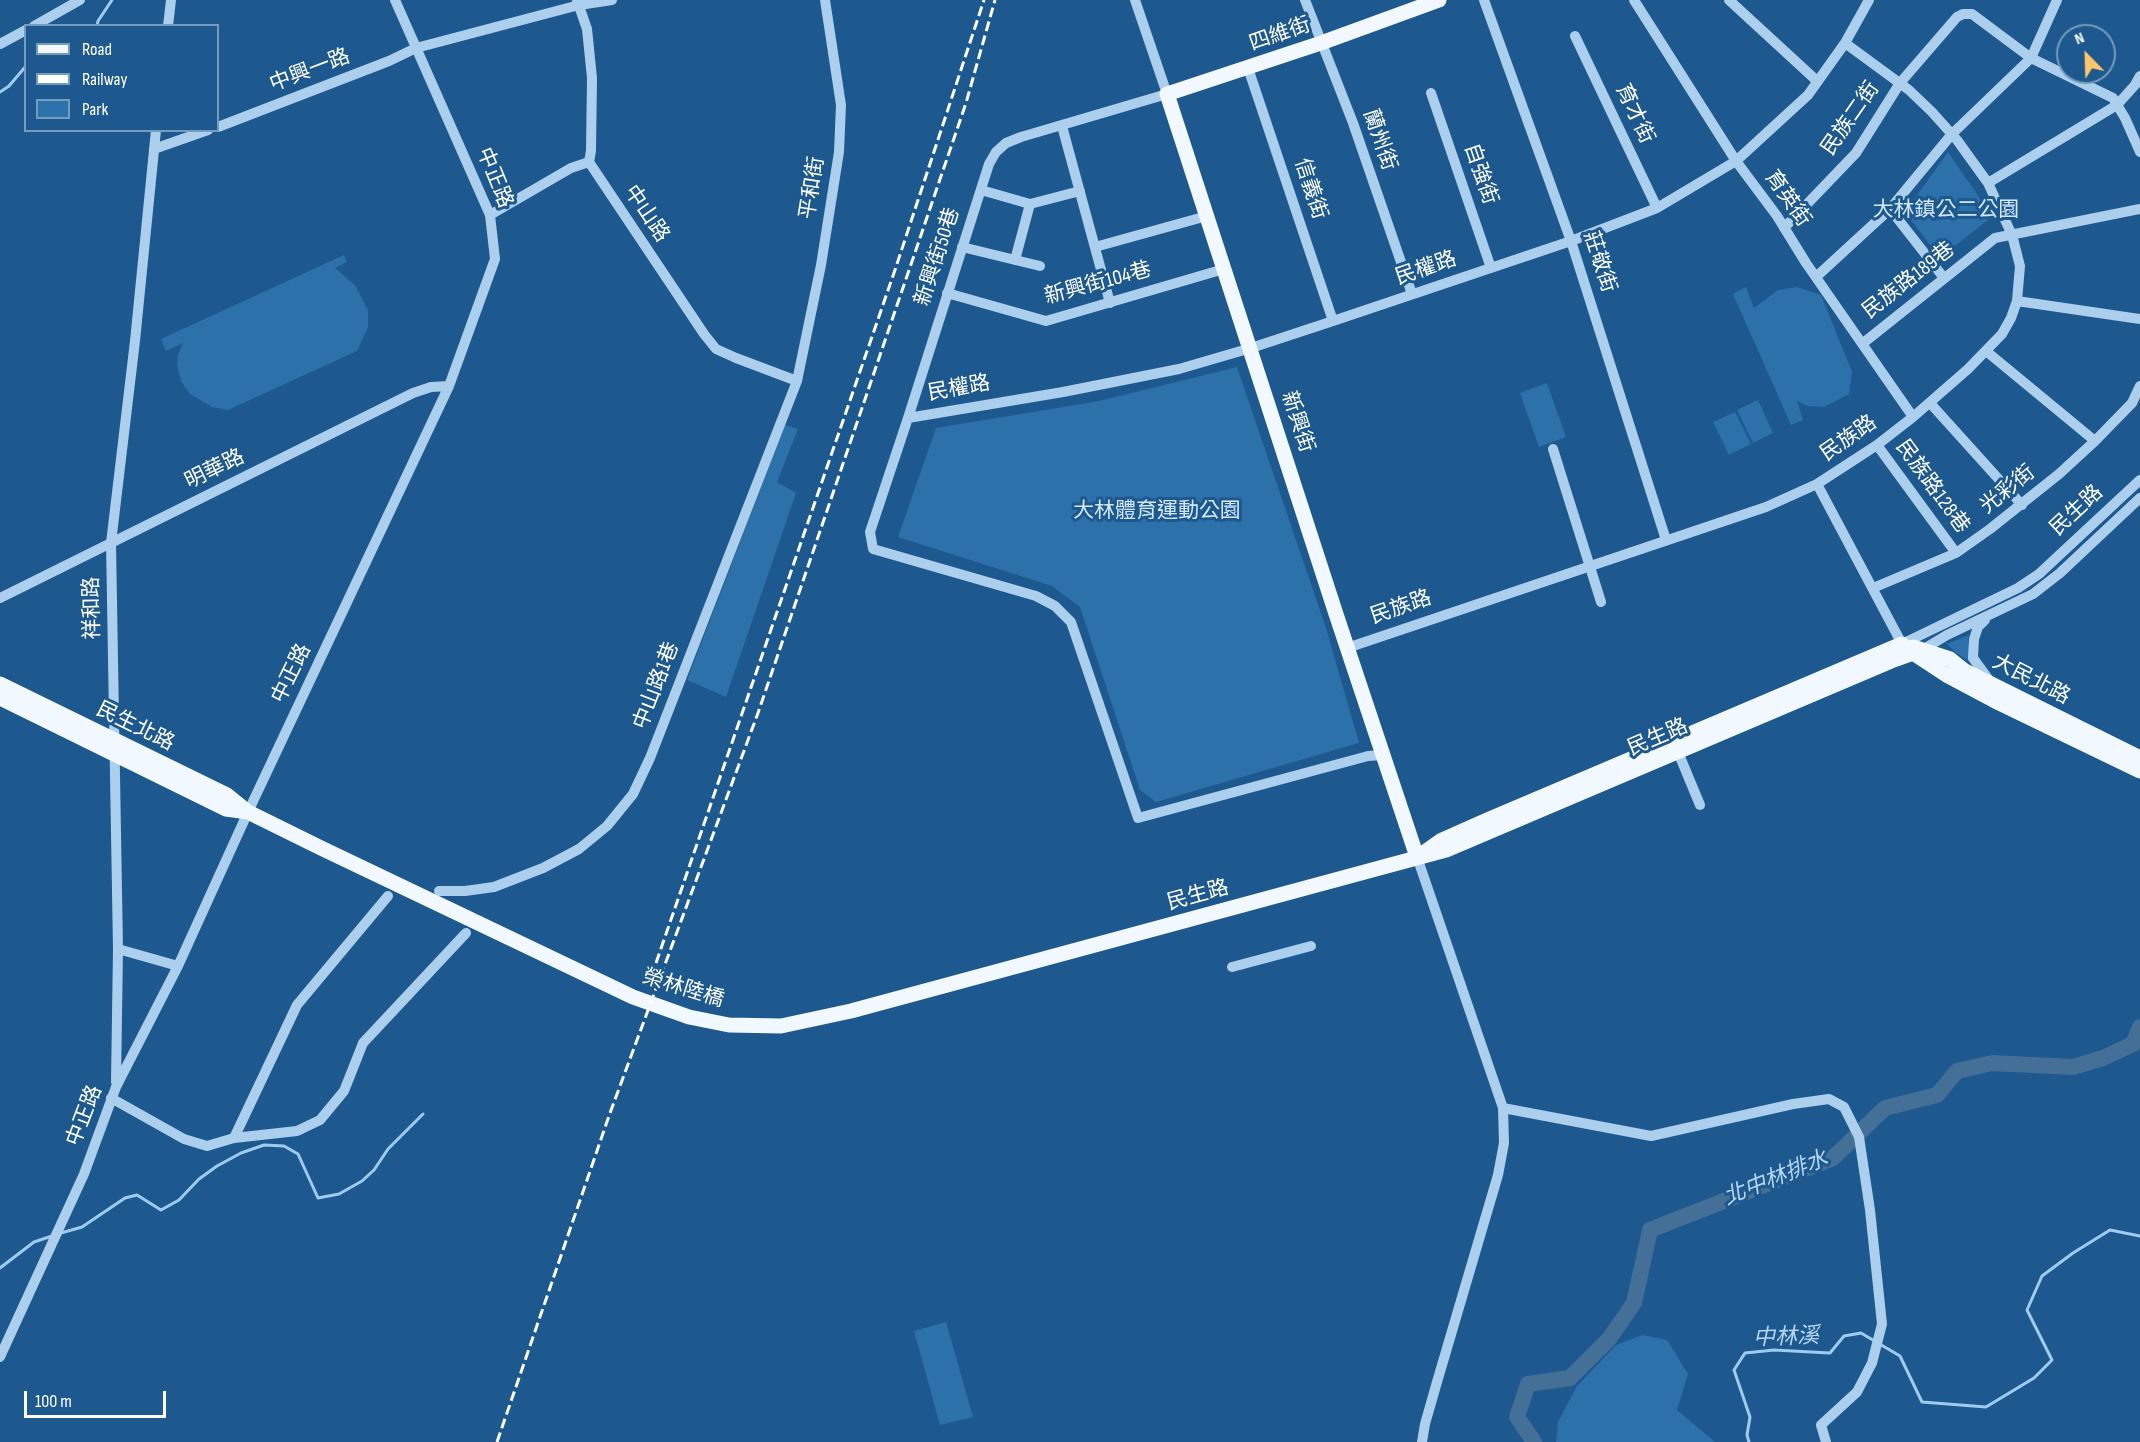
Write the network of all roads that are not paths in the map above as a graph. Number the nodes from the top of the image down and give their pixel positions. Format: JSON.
{"nodes":[{"id":1,"x":80,"y":0,"type":"edge"},
{"id":2,"x":171,"y":0,"type":"edge"},
{"id":3,"x":395,"y":0,"type":"edge"},
{"id":4,"x":612,"y":0,"type":"edge"},
{"id":5,"x":825,"y":0,"type":"edge"},
{"id":6,"x":1135,"y":0,"type":"edge"},
{"id":7,"x":1305,"y":0,"type":"edge"},
{"id":8,"x":1439,"y":0,"type":"edge"},
{"id":9,"x":1484,"y":0,"type":"edge"},
{"id":10,"x":1634,"y":0,"type":"edge"},
{"id":11,"x":1729,"y":0,"type":"edge"},
{"id":12,"x":1869,"y":0,"type":"edge"},
{"id":13,"x":2057,"y":0,"type":"edge"},
{"id":14,"x":578,"y":2,"type":"edge"},
{"id":15,"x":38,"y":24,"type":"edge"},
{"id":16,"x":168,"y":24,"type":"edge"},
{"id":17,"x":24,"y":31,"type":"edge"},
{"id":18,"x":1575,"y":36,"type":"dead end"},
{"id":19,"x":1845,"y":43,"type":"junction"},
{"id":20,"x":0,"y":44,"type":"edge"},
{"id":21,"x":1321,"y":44,"type":"junction"},
{"id":22,"x":416,"y":48,"type":"junction"},
{"id":23,"x":2031,"y":58,"type":"junction"},
{"id":24,"x":1248,"y":68,"type":"junction"},
{"id":25,"x":2140,"y":76,"type":"edge"},
{"id":26,"x":1817,"y":81,"type":"junction"},
{"id":27,"x":1900,"y":83,"type":"junction"},
{"id":28,"x":1431,"y":93,"type":"dead end"},
{"id":29,"x":1167,"y":94,"type":"junction"},
{"id":30,"x":2117,"y":105,"type":"junction"},
{"id":31,"x":1062,"y":126,"type":"junction"},
{"id":32,"x":219,"y":127,"type":"edge"},
{"id":33,"x":156,"y":132,"type":"edge"},
{"id":34,"x":202,"y":132,"type":"edge"},
{"id":35,"x":1952,"y":134,"type":"junction"},
{"id":36,"x":154,"y":149,"type":"junction"},
{"id":37,"x":2140,"y":152,"type":"edge"},
{"id":38,"x":1736,"y":161,"type":"junction"},
{"id":39,"x":589,"y":162,"type":"junction"},
{"id":40,"x":1988,"y":183,"type":"junction"},
{"id":41,"x":981,"y":190,"type":"junction"},
{"id":42,"x":1080,"y":192,"type":"junction"},
{"id":43,"x":1030,"y":204,"type":"junction"},
{"id":44,"x":1657,"y":208,"type":"junction"},
{"id":45,"x":1890,"y":209,"type":"junction"},
{"id":46,"x":2140,"y":209,"type":"edge"},
{"id":47,"x":490,"y":214,"type":"junction"},
{"id":48,"x":1207,"y":216,"type":"junction"},
{"id":49,"x":1784,"y":228,"type":"junction"},
{"id":50,"x":2012,"y":235,"type":"junction"},
{"id":51,"x":1571,"y":241,"type":"junction"},
{"id":52,"x":962,"y":247,"type":"junction"},
{"id":53,"x":1095,"y":247,"type":"junction"},
{"id":54,"x":1015,"y":260,"type":"junction"},
{"id":55,"x":1040,"y":266,"type":"dead end"},
{"id":56,"x":1491,"y":268,"type":"junction"},
{"id":57,"x":1224,"y":269,"type":"junction"},
{"id":58,"x":1816,"y":277,"type":"junction"},
{"id":59,"x":1944,"y":278,"type":"junction"},
{"id":60,"x":947,"y":293,"type":"junction"},
{"id":61,"x":1412,"y":294,"type":"junction"},
{"id":62,"x":2017,"y":301,"type":"junction"},
{"id":63,"x":1110,"y":303,"type":"junction"},
{"id":64,"x":2140,"y":319,"type":"edge"},
{"id":65,"x":1333,"y":321,"type":"junction"},
{"id":66,"x":1862,"y":344,"type":"junction"},
{"id":67,"x":1251,"y":348,"type":"junction"},
{"id":68,"x":1986,"y":351,"type":"junction"},
{"id":69,"x":797,"y":381,"type":"junction"},
{"id":70,"x":449,"y":386,"type":"junction"},
{"id":71,"x":2140,"y":386,"type":"edge"},
{"id":72,"x":1930,"y":403,"type":"junction"},
{"id":73,"x":1913,"y":417,"type":"junction"},
{"id":74,"x":908,"y":418,"type":"junction"},
{"id":75,"x":2095,"y":441,"type":"junction"},
{"id":76,"x":1877,"y":445,"type":"junction"},
{"id":77,"x":1553,"y":450,"type":"dead end"},
{"id":78,"x":2140,"y":480,"type":"edge"},
{"id":79,"x":1817,"y":484,"type":"junction"},
{"id":80,"x":2140,"y":498,"type":"edge"},
{"id":81,"x":2022,"y":504,"type":"junction"},
{"id":82,"x":1666,"y":540,"type":"junction"},
{"id":83,"x":111,"y":543,"type":"junction"},
{"id":84,"x":1956,"y":553,"type":"junction"},
{"id":85,"x":1590,"y":567,"type":"junction"},
{"id":86,"x":1873,"y":588,"type":"junction"},
{"id":87,"x":0,"y":598,"type":"edge"},
{"id":88,"x":1601,"y":602,"type":"dead end"},
{"id":89,"x":1987,"y":617,"type":"junction"},
{"id":90,"x":1913,"y":647,"type":"junction"},
{"id":91,"x":1347,"y":648,"type":"junction"},
{"id":92,"x":0,"y":684,"type":"edge"},
{"id":93,"x":1996,"y":686,"type":"junction"},
{"id":94,"x":0,"y":698,"type":"edge"},
{"id":95,"x":115,"y":747,"type":"junction"},
{"id":96,"x":1678,"y":752,"type":"junction"},
{"id":97,"x":1383,"y":755,"type":"junction"},
{"id":98,"x":2140,"y":758,"type":"edge"},
{"id":99,"x":2140,"y":771,"type":"edge"},
{"id":100,"x":1700,"y":805,"type":"dead end"},
{"id":101,"x":248,"y":812,"type":"junction"},
{"id":102,"x":321,"y":848,"type":"joint"},
{"id":103,"x":1418,"y":857,"type":"junction"},
{"id":104,"x":439,"y":891,"type":"dead end"},
{"id":105,"x":388,"y":896,"type":"dead end"},
{"id":106,"x":465,"y":933,"type":"dead end"},
{"id":107,"x":1092,"y":945,"type":"joint"},
{"id":108,"x":1311,"y":946,"type":"dead end"},
{"id":109,"x":118,"y":949,"type":"junction"},
{"id":110,"x":178,"y":966,"type":"junction"},
{"id":111,"x":1232,"y":967,"type":"dead end"},
{"id":112,"x":116,"y":1087,"type":"junction"},
{"id":113,"x":111,"y":1098,"type":"junction"},
{"id":114,"x":1503,"y":1108,"type":"junction"},
{"id":115,"x":234,"y":1138,"type":"junction"},
{"id":116,"x":0,"y":1357,"type":"edge"},
{"id":117,"x":1422,"y":1442,"type":"edge"},
{"id":118,"x":1826,"y":1442,"type":"edge"}],
"edges":[{"from":1,"to":15,"type":"street"},
{"from":2,"to":16,"type":"street"},
{"from":3,"to":22,"type":"street","name":"中正路"},
{"from":4,"to":14,"type":"street","name":"中興一路"},
{"from":5,"to":69,"type":"street","name":"平和街"},
{"from":6,"to":29,"type":"street","name":"新興街"},
{"from":7,"to":21,"type":"street","name":"蘭州街"},
{"from":8,"to":21,"type":"main road","name":"四維街"},
{"from":9,"to":51,"type":"street","name":"莊敬街"},
{"from":10,"to":38,"type":"street","name":"育英街"},
{"from":11,"to":26,"type":"street"},
{"from":12,"to":19,"type":"street","name":"民權路"},
{"from":13,"to":23,"type":"street"},
{"from":14,"to":22,"type":"street","name":"中興一路"},
{"from":14,"to":39,"type":"street"},
{"from":17,"to":20,"type":"street"},
{"from":18,"to":44,"type":"street","name":"育才街"},
{"from":19,"to":26,"type":"street","name":"民權路"},
{"from":19,"to":27,"type":"street","name":"民族路"},
{"from":21,"to":24,"type":"main road","name":"四維街"},
{"from":21,"to":61,"type":"street","name":"蘭州街"},
{"from":22,"to":32,"type":"street","name":"中興一路"},
{"from":22,"to":47,"type":"street","name":"中正路"},
{"from":23,"to":27,"type":"street","name":"民族二街"},
{"from":23,"to":30,"type":"street"},
{"from":23,"to":35,"type":"street"},
{"from":24,"to":29,"type":"main road","name":"四維街"},
{"from":24,"to":65,"type":"street","name":"信義街"},
{"from":25,"to":30,"type":"street"},
{"from":26,"to":38,"type":"street","name":"民權路"},
{"from":27,"to":35,"type":"street","name":"民族路"},
{"from":27,"to":49,"type":"street","name":"民族二街"},
{"from":28,"to":56,"type":"street","name":"自強街"},
{"from":29,"to":31,"type":"street","name":"新興街50巷"},
{"from":29,"to":48,"type":"main road","name":"新興街"},
{"from":30,"to":37,"type":"street"},
{"from":30,"to":40,"type":"street"},
{"from":31,"to":41,"type":"street","name":"新興街50巷"},
{"from":31,"to":42,"type":"street"},
{"from":33,"to":36,"type":"street","name":"祥和路"},
{"from":34,"to":36,"type":"street"},
{"from":35,"to":40,"type":"street","name":"民族路"},
{"from":35,"to":45,"type":"street"},
{"from":36,"to":83,"type":"street","name":"祥和路"},
{"from":38,"to":44,"type":"street","name":"民權路"},
{"from":38,"to":49,"type":"street","name":"育英街"},
{"from":39,"to":47,"type":"street"},
{"from":39,"to":69,"type":"street","name":"中山路"},
{"from":40,"to":50,"type":"street","name":"民族路"},
{"from":41,"to":43,"type":"street"},
{"from":41,"to":52,"type":"street","name":"新興街50巷"},
{"from":42,"to":43,"type":"street"},
{"from":42,"to":53,"type":"street"},
{"from":43,"to":54,"type":"street"},
{"from":44,"to":51,"type":"street","name":"民權路"},
{"from":45,"to":58,"type":"street"},
{"from":45,"to":59,"type":"street"},
{"from":46,"to":50,"type":"street","name":"民族路189巷"},
{"from":47,"to":70,"type":"street","name":"中正路"},
{"from":48,"to":53,"type":"street"},
{"from":48,"to":57,"type":"main road","name":"新興街"},
{"from":49,"to":58,"type":"street","name":"育英街"},
{"from":50,"to":59,"type":"street","name":"民族路189巷"},
{"from":50,"to":62,"type":"street","name":"民族路"},
{"from":51,"to":56,"type":"street","name":"民權路"},
{"from":51,"to":82,"type":"street","name":"莊敬街"},
{"from":52,"to":54,"type":"street"},
{"from":52,"to":60,"type":"street","name":"新興街50巷"},
{"from":53,"to":63,"type":"street"},
{"from":54,"to":55,"type":"street"},
{"from":56,"to":61,"type":"street","name":"民權路"},
{"from":57,"to":63,"type":"street","name":"新興街104巷"},
{"from":57,"to":67,"type":"main road","name":"新興街"},
{"from":58,"to":66,"type":"street","name":"育英街"},
{"from":59,"to":66,"type":"street","name":"民族路189巷"},
{"from":60,"to":63,"type":"street","name":"新興街104巷"},
{"from":60,"to":74,"type":"street","name":"新興街50巷"},
{"from":61,"to":65,"type":"street","name":"民權路"},
{"from":62,"to":64,"type":"street"},
{"from":62,"to":68,"type":"street","name":"民族路"},
{"from":65,"to":67,"type":"street","name":"民權路"},
{"from":66,"to":73,"type":"street","name":"育英街"},
{"from":67,"to":74,"type":"street","name":"民權路"},
{"from":67,"to":91,"type":"main road","name":"新興街"},
{"from":68,"to":72,"type":"street","name":"民族路"},
{"from":68,"to":75,"type":"street"},
{"from":69,"to":104,"type":"street","name":"中山路1巷"},
{"from":70,"to":83,"type":"street","name":"明華路"},
{"from":70,"to":101,"type":"street","name":"中正路"},
{"from":71,"to":75,"type":"street","name":"光彩街"},
{"from":72,"to":73,"type":"street","name":"民族路"},
{"from":72,"to":81,"type":"street"},
{"from":73,"to":76,"type":"street","name":"民族路"},
{"from":74,"to":97,"type":"street","name":"新興街50巷"},
{"from":75,"to":81,"type":"street","name":"光彩街"},
{"from":76,"to":79,"type":"street","name":"民族路"},
{"from":76,"to":84,"type":"street","name":"民族路128巷"},
{"from":77,"to":85,"type":"street"},
{"from":78,"to":90,"type":"street","name":"民生路"},
{"from":79,"to":82,"type":"street","name":"民族路"},
{"from":79,"to":86,"type":"street"},
{"from":80,"to":89,"type":"street"},
{"from":81,"to":84,"type":"street","name":"光彩街"},
{"from":82,"to":85,"type":"street","name":"民族路"},
{"from":83,"to":87,"type":"street","name":"明華路"},
{"from":83,"to":95,"type":"street","name":"祥和路"},
{"from":84,"to":86,"type":"street","name":"光彩街"},
{"from":85,"to":88,"type":"street"},
{"from":85,"to":91,"type":"street","name":"民族路"},
{"from":86,"to":90,"type":"street"},
{"from":89,"to":90,"type":"street"},
{"from":89,"to":93,"type":"street"},
{"from":90,"to":93,"type":"main road","name":"大民北路"},
{"from":90,"to":96,"type":"main road","name":"民生路"},
{"from":90,"to":99,"type":"main road","name":"大民北路"},
{"from":90,"to":103,"type":"main road","name":"民生路"},
{"from":91,"to":97,"type":"main road","name":"新興街"},
{"from":92,"to":95,"type":"main road","name":"民生北路"},
{"from":93,"to":98,"type":"main road","name":"大民北路"},
{"from":94,"to":95,"type":"main road","name":"民生北路"},
{"from":95,"to":101,"type":"main road","name":"民生北路"},
{"from":95,"to":109,"type":"street","name":"祥和路"},
{"from":96,"to":100,"type":"street"},
{"from":96,"to":103,"type":"main road","name":"民生路"},
{"from":97,"to":103,"type":"main road","name":"新興街"},
{"from":101,"to":102,"type":"main road","name":"民生北路"},
{"from":101,"to":110,"type":"street","name":"中正路"},
{"from":102,"to":107,"type":"main road","name":"榮林陸橋"},
{"from":103,"to":107,"type":"main road","name":"民生路"},
{"from":103,"to":114,"type":"street"},
{"from":105,"to":115,"type":"street"},
{"from":106,"to":115,"type":"street"},
{"from":108,"to":111,"type":"street"},
{"from":109,"to":110,"type":"street"},
{"from":109,"to":112,"type":"street","name":"祥和路"},
{"from":110,"to":112,"type":"street","name":"中正路"},
{"from":112,"to":113,"type":"street","name":"中正路"},
{"from":113,"to":115,"type":"street"},
{"from":113,"to":116,"type":"street","name":"中正路"},
{"from":114,"to":117,"type":"street"},
{"from":114,"to":118,"type":"street"}]}
